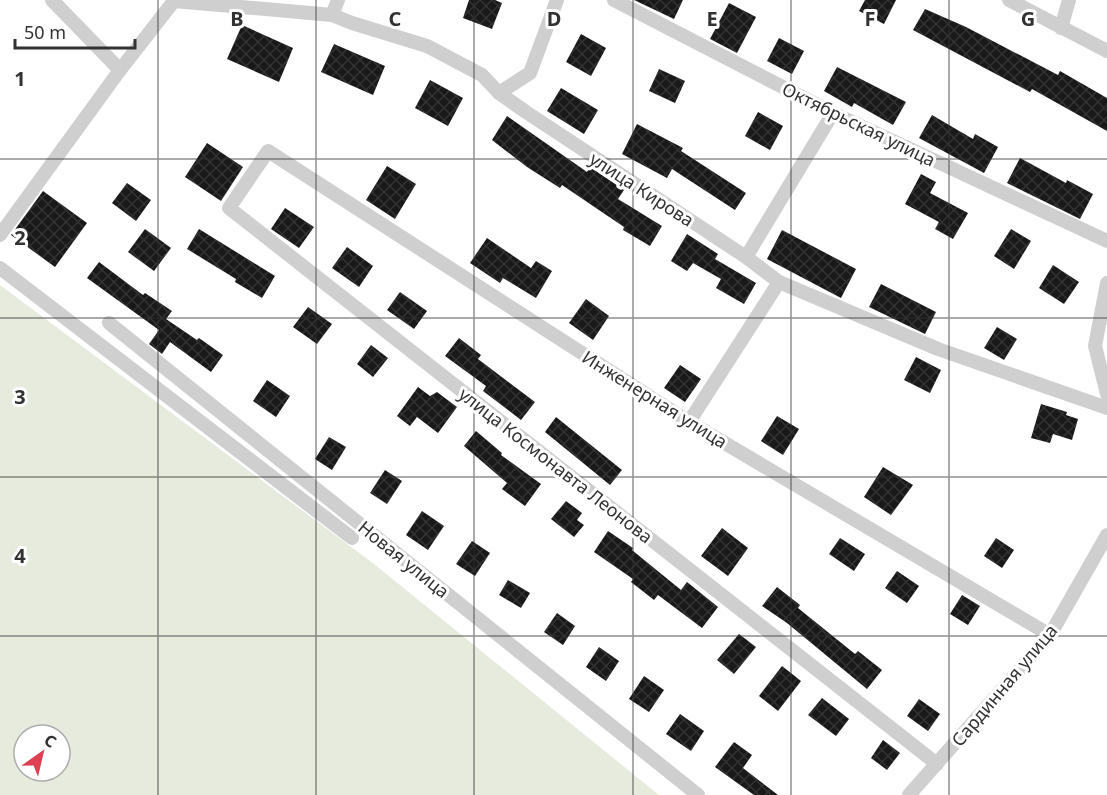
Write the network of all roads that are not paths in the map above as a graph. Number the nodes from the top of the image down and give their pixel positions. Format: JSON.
{"nodes":[{"id":1,"x":52,"y":0,"type":"edge"},
{"id":2,"x":174,"y":0,"type":"edge"},
{"id":3,"x":338,"y":0,"type":"edge"},
{"id":4,"x":557,"y":0,"type":"edge"},
{"id":5,"x":614,"y":0,"type":"edge"},
{"id":6,"x":1009,"y":0,"type":"edge"},
{"id":7,"x":1069,"y":0,"type":"edge"},
{"id":8,"x":332,"y":15,"type":"junction"},
{"id":9,"x":1061,"y":28,"type":"junction"},
{"id":10,"x":1107,"y":51,"type":"edge"},
{"id":11,"x":120,"y":70,"type":"junction"},
{"id":12,"x":499,"y":93,"type":"junction"},
{"id":13,"x":833,"y":113,"type":"junction"},
{"id":14,"x":268,"y":151,"type":"joint"},
{"id":15,"x":0,"y":235,"type":"edge"},
{"id":16,"x":1107,"y":242,"type":"edge"},
{"id":17,"x":746,"y":257,"type":"junction"},
{"id":18,"x":0,"y":268,"type":"edge"},
{"id":19,"x":779,"y":282,"type":"junction"},
{"id":20,"x":1107,"y":283,"type":"edge"},
{"id":21,"x":109,"y":323,"type":"dead end"},
{"id":22,"x":1106,"y":386,"type":"edge"},
{"id":23,"x":1107,"y":408,"type":"edge"},
{"id":24,"x":689,"y":422,"type":"junction"},
{"id":25,"x":1107,"y":535,"type":"edge"},
{"id":26,"x":352,"y":538,"type":"dead end"},
{"id":27,"x":1050,"y":635,"type":"junction"},
{"id":28,"x":937,"y":764,"type":"junction"},
{"id":29,"x":698,"y":795,"type":"edge"},
{"id":30,"x":909,"y":795,"type":"edge"}],
"edges":[{"from":1,"to":11,"type":"street"},
{"from":2,"to":8,"type":"street","name":"улица Кирова"},
{"from":2,"to":11,"type":"street"},
{"from":3,"to":8,"type":"street"},
{"from":4,"to":12,"type":"street"},
{"from":5,"to":13,"type":"street","name":"Октябрьская улица"},
{"from":6,"to":9,"type":"street"},
{"from":7,"to":9,"type":"street"},
{"from":8,"to":12,"type":"street","name":"улица Кирова"},
{"from":9,"to":10,"type":"street"},
{"from":11,"to":15,"type":"street"},
{"from":12,"to":17,"type":"street","name":"улица Кирова"},
{"from":13,"to":16,"type":"street","name":"Октябрьская улица"},
{"from":13,"to":17,"type":"street"},
{"from":14,"to":24,"type":"street","name":"Инженерная улица"},
{"from":14,"to":28,"type":"street","name":"улица Космонавта Леонова"},
{"from":17,"to":19,"type":"street","name":"улица Кирова"},
{"from":18,"to":26,"type":"street"},
{"from":19,"to":23,"type":"street","name":"улица Кирова"},
{"from":19,"to":24,"type":"street"},
{"from":20,"to":22,"type":"street"},
{"from":21,"to":29,"type":"street","name":"Новая улица"},
{"from":24,"to":27,"type":"street","name":"Инженерная улица"},
{"from":25,"to":27,"type":"street","name":"Сардинная улица"},
{"from":27,"to":28,"type":"street","name":"Сардинная улица"},
{"from":28,"to":30,"type":"street","name":"Сардинная улица"}]}
